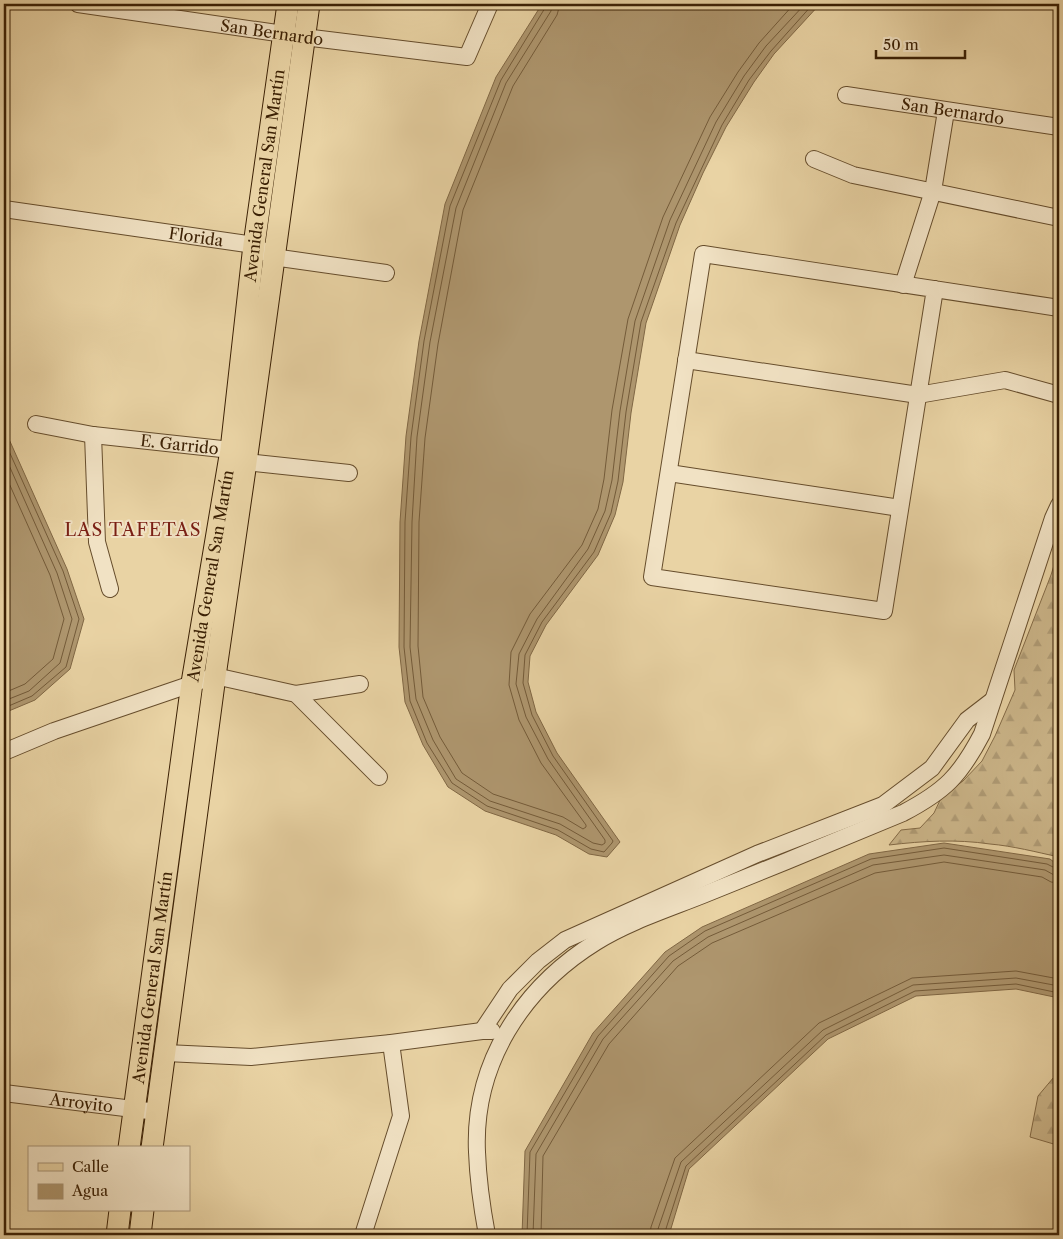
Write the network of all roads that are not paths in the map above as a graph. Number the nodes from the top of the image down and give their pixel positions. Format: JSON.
{"nodes":[{"id":1,"x":78,"y":4,"type":"edge"},
{"id":2,"x":288,"y":4,"type":"edge"},
{"id":3,"x":309,"y":4,"type":"edge"},
{"id":4,"x":490,"y":4,"type":"edge"},
{"id":5,"x":294,"y":36,"type":"junction"},
{"id":6,"x":846,"y":95,"type":"dead end"},
{"id":7,"x":946,"y":111,"type":"junction"},
{"id":8,"x":1059,"y":127,"type":"edge"},
{"id":9,"x":814,"y":159,"type":"dead end"},
{"id":10,"x":933,"y":191,"type":"junction"},
{"id":11,"x":4,"y":209,"type":"edge"},
{"id":12,"x":1059,"y":218,"type":"edge"},
{"id":13,"x":254,"y":245,"type":"junction"},
{"id":14,"x":273,"y":257,"type":"junction"},
{"id":15,"x":386,"y":273,"type":"dead end"},
{"id":16,"x":903,"y":285,"type":"junction"},
{"id":17,"x":935,"y":289,"type":"junction"},
{"id":18,"x":1059,"y":308,"type":"edge"},
{"id":19,"x":686,"y":360,"type":"junction"},
{"id":20,"x":918,"y":395,"type":"junction"},
{"id":21,"x":1059,"y":395,"type":"edge"},
{"id":22,"x":36,"y":424,"type":"dead end"},
{"id":23,"x":93,"y":436,"type":"junction"},
{"id":24,"x":239,"y":456,"type":"junction"},
{"id":25,"x":349,"y":473,"type":"dead end"},
{"id":26,"x":668,"y":473,"type":"junction"},
{"id":27,"x":1059,"y":505,"type":"edge"},
{"id":28,"x":900,"y":508,"type":"junction"},
{"id":29,"x":110,"y":589,"type":"dead end"},
{"id":30,"x":215,"y":676,"type":"junction"},
{"id":31,"x":192,"y":683,"type":"junction"},
{"id":32,"x":360,"y":684,"type":"dead end"},
{"id":33,"x":296,"y":694,"type":"junction"},
{"id":34,"x":993,"y":700,"type":"junction"},
{"id":35,"x":4,"y":752,"type":"edge"},
{"id":36,"x":379,"y":777,"type":"dead end"},
{"id":37,"x":482,"y":1031,"type":"junction"},
{"id":38,"x":506,"y":1032,"type":"junction"},
{"id":39,"x":390,"y":1043,"type":"junction"},
{"id":40,"x":166,"y":1053,"type":"junction"},
{"id":41,"x":4,"y":1093,"type":"edge"},
{"id":42,"x":135,"y":1110,"type":"junction"},
{"id":43,"x":157,"y":1112,"type":"junction"},
{"id":44,"x":129,"y":1146,"type":"edge"},
{"id":45,"x":152,"y":1146,"type":"edge"},
{"id":46,"x":120,"y":1212,"type":"edge"},
{"id":47,"x":143,"y":1212,"type":"edge"},
{"id":48,"x":117,"y":1235,"type":"edge"},
{"id":49,"x":140,"y":1235,"type":"edge"},
{"id":50,"x":363,"y":1235,"type":"edge"},
{"id":51,"x":486,"y":1235,"type":"edge"}],
"edges":[{"from":1,"to":5,"type":"street","name":"San Bernardo"},
{"from":2,"to":5,"type":"main road","name":"Avenida General San Martín"},
{"from":3,"to":5,"type":"main road","name":"Avenida General San Martín"},
{"from":4,"to":5,"type":"street","name":"San Bernardo"},
{"from":5,"to":13,"type":"main road","name":"Avenida General San Martín"},
{"from":5,"to":14,"type":"main road","name":"Avenida General San Martín"},
{"from":6,"to":7,"type":"street","name":"San Bernardo"},
{"from":7,"to":8,"type":"street","name":"San Bernardo"},
{"from":7,"to":10,"type":"street"},
{"from":9,"to":10,"type":"street"},
{"from":10,"to":12,"type":"street"},
{"from":10,"to":16,"type":"street"},
{"from":11,"to":13,"type":"street","name":"Florida"},
{"from":13,"to":14,"type":"street","name":"Florida"},
{"from":13,"to":24,"type":"main road","name":"Avenida General San Martín"},
{"from":14,"to":15,"type":"street","name":"Florida"},
{"from":14,"to":24,"type":"main road","name":"Avenida General San Martín"},
{"from":16,"to":17,"type":"street"},
{"from":16,"to":19,"type":"street"},
{"from":17,"to":18,"type":"street"},
{"from":17,"to":20,"type":"street"},
{"from":19,"to":20,"type":"street"},
{"from":19,"to":26,"type":"street"},
{"from":20,"to":21,"type":"street"},
{"from":20,"to":28,"type":"street"},
{"from":22,"to":23,"type":"street","name":"E. Garrido"},
{"from":23,"to":24,"type":"street","name":"E. Garrido"},
{"from":23,"to":29,"type":"street"},
{"from":24,"to":25,"type":"street","name":"E. Garrido"},
{"from":24,"to":30,"type":"main road","name":"Avenida General San Martín"},
{"from":24,"to":31,"type":"main road","name":"Avenida General San Martín"},
{"from":26,"to":28,"type":"street"},
{"from":26,"to":28,"type":"street"},
{"from":27,"to":34,"type":"street"},
{"from":30,"to":31,"type":"street"},
{"from":30,"to":33,"type":"street"},
{"from":30,"to":40,"type":"main road","name":"Avenida General San Martín"},
{"from":31,"to":35,"type":"street"},
{"from":31,"to":42,"type":"main road","name":"Avenida General San Martín"},
{"from":32,"to":33,"type":"street"},
{"from":33,"to":36,"type":"street"},
{"from":34,"to":37,"type":"street"},
{"from":34,"to":38,"type":"street"},
{"from":37,"to":38,"type":"street"},
{"from":37,"to":39,"type":"street"},
{"from":38,"to":51,"type":"street"},
{"from":39,"to":40,"type":"street"},
{"from":39,"to":50,"type":"street"},
{"from":40,"to":43,"type":"main road","name":"Avenida General San Martín"},
{"from":41,"to":42,"type":"street","name":"Arroyito"},
{"from":42,"to":43,"type":"street","name":"Arroyito"},
{"from":42,"to":44,"type":"main road","name":"Avenida General San Martín"},
{"from":43,"to":45,"type":"main road","name":"Avenida General San Martín"},
{"from":46,"to":48,"type":"main road"},
{"from":47,"to":49,"type":"main road"}]}
